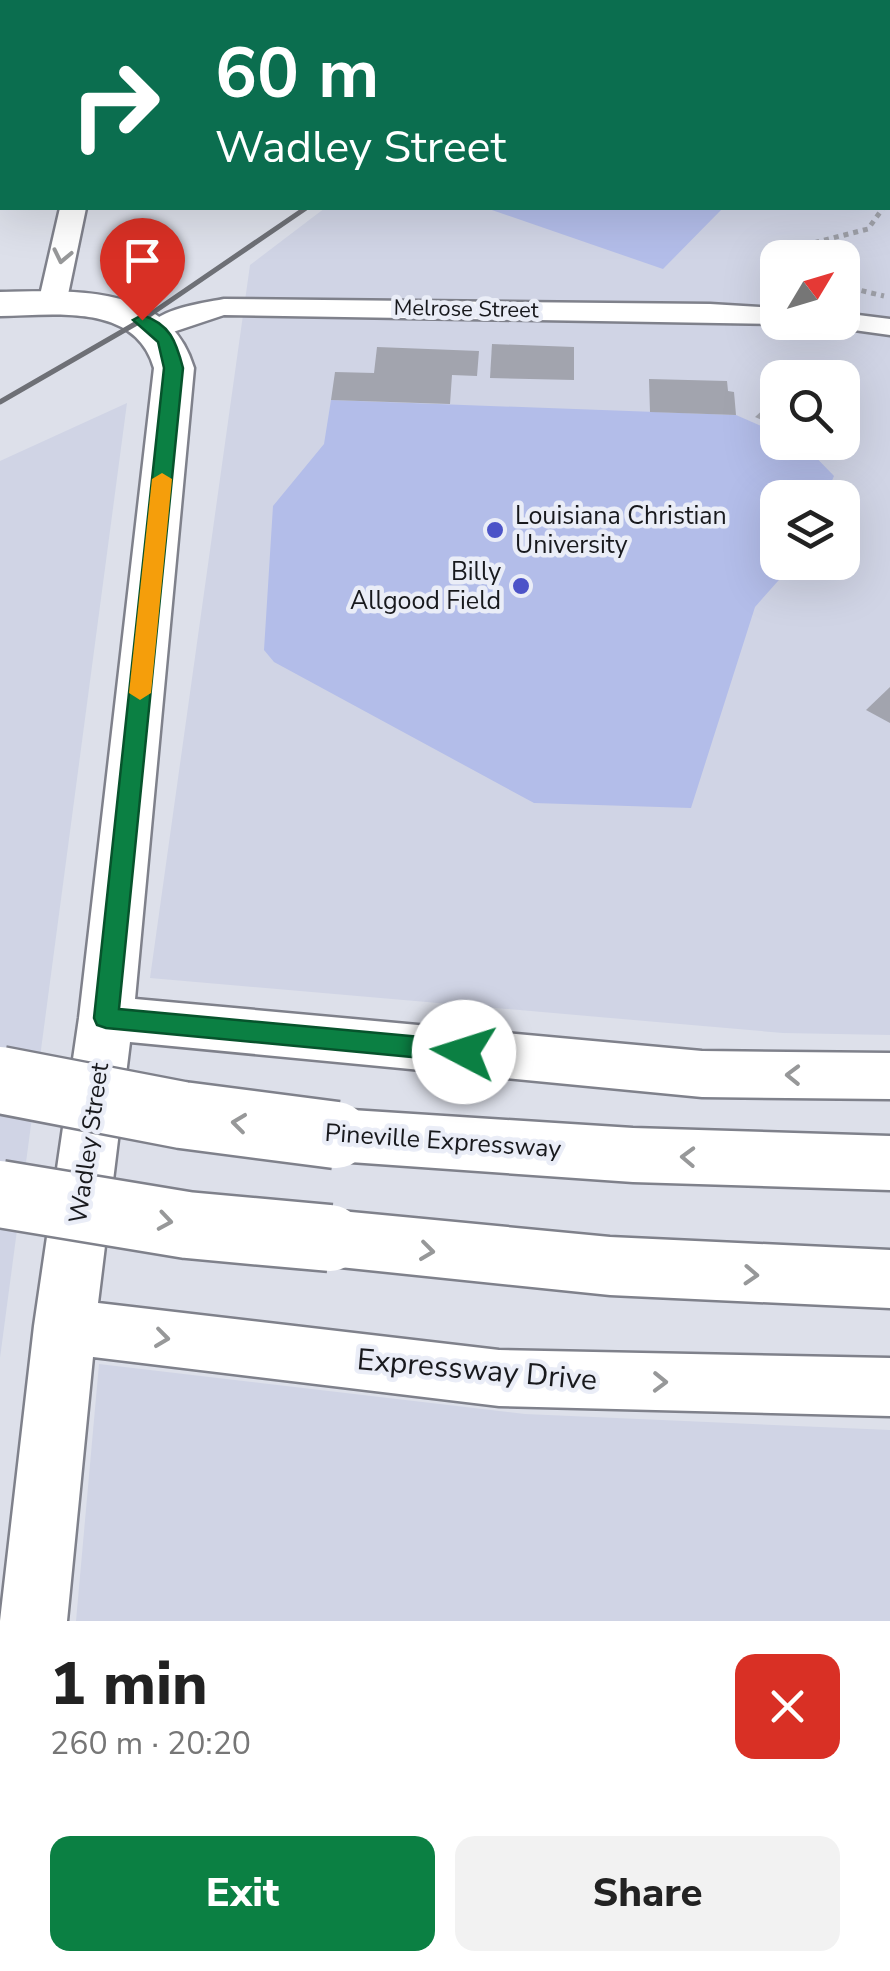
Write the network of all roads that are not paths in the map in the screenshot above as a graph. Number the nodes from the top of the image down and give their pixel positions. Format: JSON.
{"nodes":[{"id":1,"x":72,"y":210,"type":"edge"},
{"id":2,"x":0,"y":304,"type":"edge"},
{"id":3,"x":52,"y":304,"type":"junction"},
{"id":4,"x":760,"y":315,"type":"edge"},
{"id":5,"x":860,"y":323,"type":"edge"},
{"id":6,"x":150,"y":325,"type":"junction"},
{"id":7,"x":890,"y":327,"type":"edge"},
{"id":8,"x":106,"y":1018,"type":"junction"},
{"id":9,"x":890,"y":1076,"type":"edge"},
{"id":10,"x":0,"y":1080,"type":"edge"},
{"id":11,"x":890,"y":1162,"type":"edge"},
{"id":12,"x":0,"y":1194,"type":"edge"},
{"id":13,"x":890,"y":1280,"type":"edge"},
{"id":14,"x":65,"y":1326,"type":"junction"},
{"id":15,"x":890,"y":1387,"type":"edge"},
{"id":16,"x":32,"y":1621,"type":"edge"}],
"edges":[{"from":1,"to":3,"type":"street","one_way":true},
{"from":2,"to":3,"type":"main road"},
{"from":3,"to":6,"type":"main road"},
{"from":4,"to":6,"type":"street","name":"Melrose Street"},
{"from":5,"to":7,"type":"street"},
{"from":6,"to":8,"type":"main road","name":"Wadley Street"},
{"from":9,"to":8,"type":"main road","one_way":true},
{"from":8,"to":14,"type":"main road","name":"Wadley Street"},
{"from":11,"to":10,"type":"highway","name":"Pineville Expressway","one_way":true,"bridge":true},
{"from":12,"to":13,"type":"highway","one_way":true,"bridge":true},
{"from":14,"to":15,"type":"main road","name":"Expressway Drive","one_way":true},
{"from":14,"to":16,"type":"main road","name":"Wadley Street"}]}
